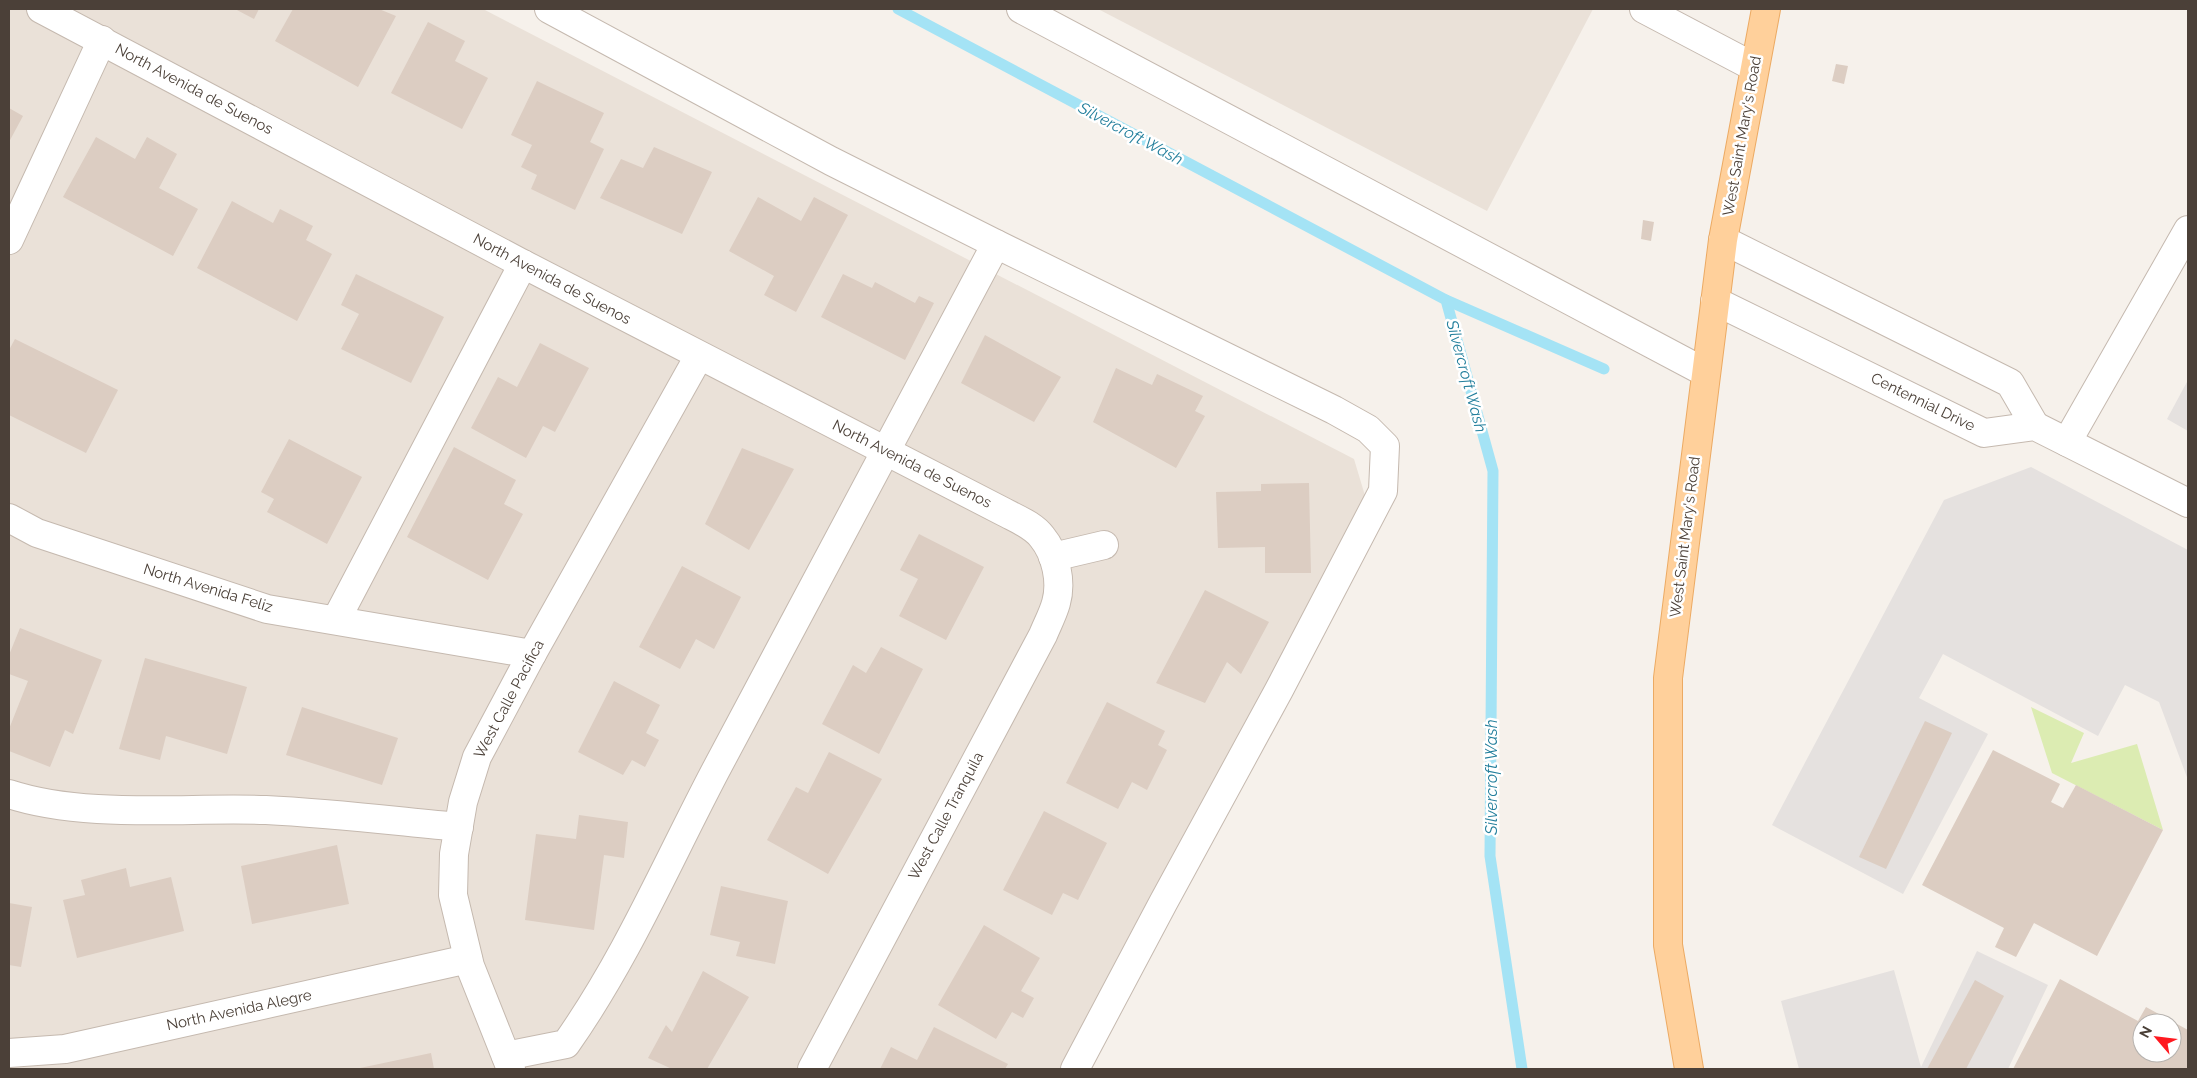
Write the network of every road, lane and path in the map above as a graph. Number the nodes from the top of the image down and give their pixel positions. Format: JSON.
{"nodes":[{"id":1,"x":41,"y":9,"type":"edge"},
{"id":2,"x":549,"y":9,"type":"edge"},
{"id":3,"x":1021,"y":9,"type":"edge"},
{"id":4,"x":1644,"y":9,"type":"edge"},
{"id":5,"x":1766,"y":9,"type":"edge"},
{"id":6,"x":102,"y":40,"type":"junction"},
{"id":7,"x":1754,"y":67,"type":"junction"},
{"id":8,"x":2188,"y":230,"type":"edge"},
{"id":9,"x":9,"y":240,"type":"edge"},
{"id":10,"x":1723,"y":240,"type":"junction"},
{"id":11,"x":996,"y":244,"type":"junction"},
{"id":12,"x":523,"y":264,"type":"junction"},
{"id":13,"x":1715,"y":301,"type":"junction"},
{"id":14,"x":699,"y":356,"type":"junction"},
{"id":15,"x":1706,"y":370,"type":"junction"},
{"id":16,"x":2035,"y":426,"type":"junction"},
{"id":17,"x":2067,"y":442,"type":"junction"},
{"id":18,"x":887,"y":451,"type":"junction"},
{"id":19,"x":2188,"y":503,"type":"edge"},
{"id":20,"x":9,"y":518,"type":"edge"},
{"id":21,"x":1104,"y":545,"type":"dead end"},
{"id":22,"x":1053,"y":558,"type":"junction"},
{"id":23,"x":336,"y":620,"type":"junction"},
{"id":24,"x":532,"y":654,"type":"junction"},
{"id":25,"x":9,"y":794,"type":"edge"},
{"id":26,"x":459,"y":828,"type":"junction"},
{"id":27,"x":468,"y":959,"type":"junction"},
{"id":28,"x":9,"y":1052,"type":"edge"},
{"id":29,"x":508,"y":1063,"type":"edge"},
{"id":30,"x":812,"y":1069,"type":"edge"},
{"id":31,"x":1075,"y":1069,"type":"edge"},
{"id":32,"x":1689,"y":1069,"type":"edge"}],
"edges":[{"from":1,"to":6,"type":"street","name":"North Avenida de Suenos"},
{"from":2,"to":11,"type":"street"},
{"from":3,"to":15,"type":"street"},
{"from":4,"to":7,"type":"street"},
{"from":5,"to":7,"type":"main road","name":"West Saint Mary's Road"},
{"from":6,"to":9,"type":"street"},
{"from":6,"to":12,"type":"street","name":"North Avenida de Suenos"},
{"from":7,"to":10,"type":"main road","name":"West Saint Mary's Road"},
{"from":8,"to":17,"type":"street"},
{"from":10,"to":13,"type":"main road","name":"West Saint Mary's Road"},
{"from":10,"to":16,"type":"street"},
{"from":11,"to":18,"type":"street"},
{"from":11,"to":31,"type":"street"},
{"from":12,"to":14,"type":"street","name":"North Avenida de Suenos"},
{"from":12,"to":23,"type":"street"},
{"from":13,"to":15,"type":"main road","name":"West Saint Mary's Road"},
{"from":13,"to":16,"type":"street","name":"Centennial Drive"},
{"from":14,"to":18,"type":"street","name":"North Avenida de Suenos"},
{"from":14,"to":24,"type":"street","name":"West Calle Pacifica"},
{"from":15,"to":32,"type":"main road","name":"West Saint Mary's Road"},
{"from":16,"to":17,"type":"street"},
{"from":17,"to":19,"type":"street"},
{"from":18,"to":22,"type":"street","name":"North Avenida de Suenos"},
{"from":18,"to":29,"type":"street"},
{"from":20,"to":23,"type":"street","name":"North Avenida Feliz"},
{"from":21,"to":22,"type":"street"},
{"from":22,"to":30,"type":"street","name":"West Calle Tranquila"},
{"from":23,"to":24,"type":"street","name":"North Avenida Feliz"},
{"from":24,"to":26,"type":"street","name":"West Calle Pacifica"},
{"from":25,"to":26,"type":"street"},
{"from":26,"to":27,"type":"street","name":"West Calle Pacifica"},
{"from":27,"to":28,"type":"street","name":"North Avenida Alegre"},
{"from":27,"to":29,"type":"street","name":"West Calle Pacifica"}]}
